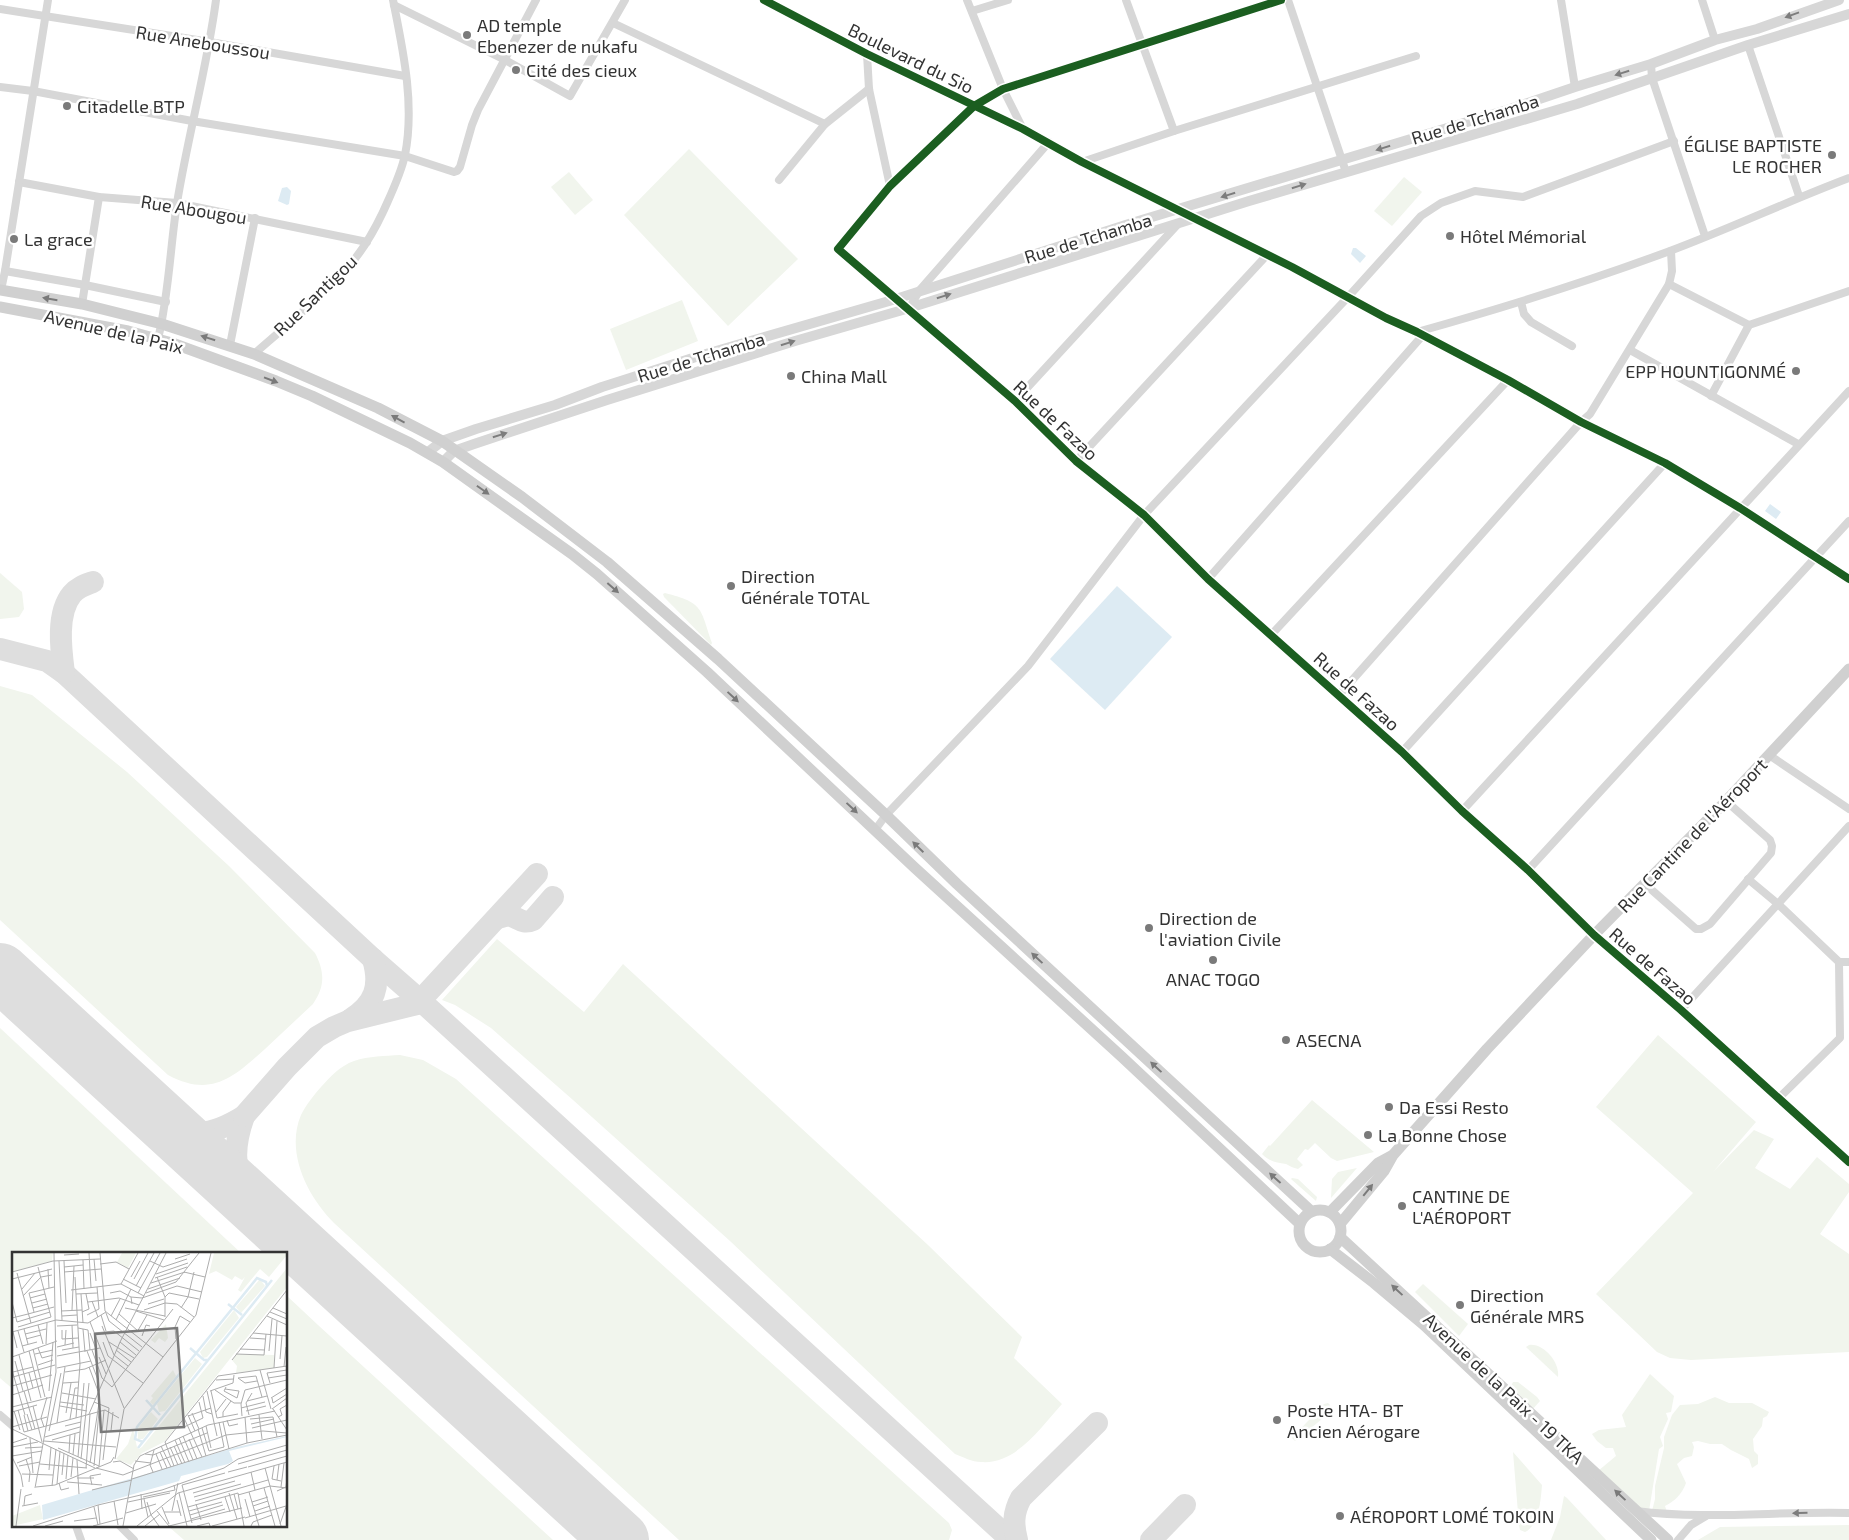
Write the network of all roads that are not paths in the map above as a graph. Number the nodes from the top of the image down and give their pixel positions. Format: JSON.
{"nodes":[{"id":1,"x":48,"y":0,"type":"edge"},
{"id":2,"x":216,"y":0,"type":"edge"},
{"id":3,"x":536,"y":0,"type":"edge"},
{"id":4,"x":625,"y":0,"type":"edge"},
{"id":5,"x":764,"y":0,"type":"edge"},
{"id":6,"x":967,"y":0,"type":"edge"},
{"id":7,"x":1008,"y":0,"type":"edge"},
{"id":8,"x":1126,"y":0,"type":"edge"},
{"id":9,"x":1281,"y":0,"type":"edge"},
{"id":10,"x":1288,"y":0,"type":"edge"},
{"id":11,"x":1560,"y":0,"type":"edge"},
{"id":12,"x":1702,"y":0,"type":"edge"},
{"id":13,"x":1839,"y":0,"type":"edge"},
{"id":14,"x":393,"y":3,"type":"edge"},
{"id":15,"x":0,"y":10,"type":"edge"},
{"id":16,"x":972,"y":11,"type":"junction"},
{"id":17,"x":1849,"y":14,"type":"edge"},
{"id":18,"x":45,"y":17,"type":"junction"},
{"id":19,"x":613,"y":23,"type":"junction"},
{"id":20,"x":1715,"y":40,"type":"junction"},
{"id":21,"x":210,"y":42,"type":"junction"},
{"id":22,"x":1142,"y":45,"type":"junction"},
{"id":23,"x":1748,"y":45,"type":"junction"},
{"id":24,"x":866,"y":54,"type":"junction"},
{"id":25,"x":1416,"y":56,"type":"dead end"},
{"id":26,"x":505,"y":60,"type":"junction"},
{"id":27,"x":1651,"y":64,"type":"junction"},
{"id":28,"x":405,"y":76,"type":"junction"},
{"id":29,"x":1652,"y":78,"type":"junction"},
{"id":30,"x":1318,"y":86,"type":"junction"},
{"id":31,"x":0,"y":87,"type":"edge"},
{"id":32,"x":1576,"y":87,"type":"junction"},
{"id":33,"x":1003,"y":88,"type":"junction"},
{"id":34,"x":869,"y":89,"type":"junction"},
{"id":35,"x":33,"y":91,"type":"junction"},
{"id":36,"x":974,"y":106,"type":"junction"},
{"id":37,"x":192,"y":121,"type":"junction"},
{"id":38,"x":825,"y":124,"type":"junction"},
{"id":39,"x":1023,"y":129,"type":"junction"},
{"id":40,"x":1174,"y":131,"type":"junction"},
{"id":41,"x":1674,"y":141,"type":"junction"},
{"id":42,"x":1049,"y":142,"type":"junction"},
{"id":43,"x":405,"y":156,"type":"junction"},
{"id":44,"x":1342,"y":160,"type":"junction"},
{"id":45,"x":1082,"y":162,"type":"junction"},
{"id":46,"x":1346,"y":172,"type":"junction"},
{"id":47,"x":1849,"y":178,"type":"edge"},
{"id":48,"x":779,"y":180,"type":"dead end"},
{"id":49,"x":19,"y":182,"type":"junction"},
{"id":50,"x":890,"y":186,"type":"junction"},
{"id":51,"x":1799,"y":196,"type":"junction"},
{"id":52,"x":99,"y":197,"type":"junction"},
{"id":53,"x":177,"y":203,"type":"junction"},
{"id":54,"x":1179,"y":210,"type":"junction"},
{"id":55,"x":255,"y":218,"type":"junction"},
{"id":56,"x":1195,"y":218,"type":"junction"},
{"id":57,"x":1179,"y":223,"type":"junction"},
{"id":58,"x":1705,"y":236,"type":"junction"},
{"id":59,"x":367,"y":242,"type":"junction"},
{"id":60,"x":1671,"y":250,"type":"junction"},
{"id":61,"x":1267,"y":255,"type":"junction"},
{"id":62,"x":5,"y":272,"type":"junction"},
{"id":63,"x":1669,"y":284,"type":"junction"},
{"id":64,"x":85,"y":285,"type":"junction"},
{"id":65,"x":0,"y":290,"type":"edge"},
{"id":66,"x":919,"y":290,"type":"junction"},
{"id":67,"x":1849,"y":291,"type":"edge"},
{"id":68,"x":1348,"y":297,"type":"junction"},
{"id":69,"x":896,"y":299,"type":"junction"},
{"id":70,"x":166,"y":302,"type":"junction"},
{"id":71,"x":1521,"y":302,"type":"junction"},
{"id":72,"x":82,"y":304,"type":"junction"},
{"id":73,"x":0,"y":306,"type":"edge"},
{"id":74,"x":908,"y":308,"type":"junction"},
{"id":75,"x":162,"y":324,"type":"junction"},
{"id":76,"x":1749,"y":325,"type":"junction"},
{"id":77,"x":1420,"y":333,"type":"junction"},
{"id":78,"x":158,"y":339,"type":"junction"},
{"id":79,"x":230,"y":345,"type":"junction"},
{"id":80,"x":1572,"y":346,"type":"dead end"},
{"id":81,"x":1630,"y":350,"type":"junction"},
{"id":82,"x":254,"y":354,"type":"junction"},
{"id":83,"x":1508,"y":380,"type":"junction"},
{"id":84,"x":1849,"y":391,"type":"edge"},
{"id":85,"x":1712,"y":396,"type":"junction"},
{"id":86,"x":1015,"y":401,"type":"junction"},
{"id":87,"x":1580,"y":422,"type":"junction"},
{"id":88,"x":442,"y":441,"type":"junction"},
{"id":89,"x":1798,"y":444,"type":"junction"},
{"id":90,"x":454,"y":451,"type":"junction"},
{"id":91,"x":427,"y":454,"type":"junction"},
{"id":92,"x":1076,"y":461,"type":"junction"},
{"id":93,"x":443,"y":462,"type":"junction"},
{"id":94,"x":1665,"y":463,"type":"junction"},
{"id":95,"x":1740,"y":508,"type":"junction"},
{"id":96,"x":1144,"y":515,"type":"junction"},
{"id":97,"x":1849,"y":521,"type":"edge"},
{"id":98,"x":1816,"y":557,"type":"junction"},
{"id":99,"x":1208,"y":579,"type":"junction"},
{"id":100,"x":1849,"y":579,"type":"edge"},
{"id":101,"x":1270,"y":635,"type":"junction"},
{"id":102,"x":1849,"y":669,"type":"edge"},
{"id":103,"x":1339,"y":694,"type":"junction"},
{"id":104,"x":1402,"y":752,"type":"junction"},
{"id":105,"x":1769,"y":755,"type":"junction"},
{"id":106,"x":1726,"y":801,"type":"junction"},
{"id":107,"x":1848,"y":806,"type":"edge"},
{"id":108,"x":1462,"y":811,"type":"junction"},
{"id":109,"x":886,"y":815,"type":"junction"},
{"id":110,"x":1849,"y":826,"type":"edge"},
{"id":111,"x":875,"y":830,"type":"junction"},
{"id":112,"x":1528,"y":870,"type":"junction"},
{"id":113,"x":1748,"y":879,"type":"junction"},
{"id":114,"x":1645,"y":884,"type":"junction"},
{"id":115,"x":1778,"y":904,"type":"junction"},
{"id":116,"x":1594,"y":935,"type":"junction"},
{"id":117,"x":1840,"y":962,"type":"junction"},
{"id":118,"x":1849,"y":962,"type":"edge"},
{"id":119,"x":1681,"y":1010,"type":"junction"},
{"id":120,"x":1840,"y":1038,"type":"junction"},
{"id":121,"x":1849,"y":1038,"type":"edge"},
{"id":122,"x":1779,"y":1098,"type":"junction"},
{"id":123,"x":1393,"y":1155,"type":"junction"},
{"id":124,"x":1849,"y":1162,"type":"edge"},
{"id":125,"x":1311,"y":1211,"type":"junction"},
{"id":126,"x":1330,"y":1212,"type":"junction"},
{"id":127,"x":1300,"y":1224,"type":"junction"},
{"id":128,"x":1340,"y":1224,"type":"junction"},
{"id":129,"x":1340,"y":1237,"type":"junction"},
{"id":130,"x":1330,"y":1249,"type":"junction"},
{"id":131,"x":0,"y":1415,"type":"edge"},
{"id":132,"x":12,"y":1425,"type":"edge"},
{"id":133,"x":1636,"y":1511,"type":"junction"},
{"id":134,"x":1849,"y":1513,"type":"edge"},
{"id":135,"x":1706,"y":1516,"type":"junction"},
{"id":136,"x":77,"y":1528,"type":"edge"},
{"id":137,"x":122,"y":1528,"type":"edge"},
{"id":138,"x":81,"y":1540,"type":"edge"},
{"id":139,"x":134,"y":1540,"type":"edge"},
{"id":140,"x":1650,"y":1540,"type":"edge"},
{"id":141,"x":1668,"y":1540,"type":"edge"},
{"id":142,"x":1678,"y":1540,"type":"edge"}],
"edges":[{"from":1,"to":18,"type":"street"},
{"from":2,"to":21,"type":"street"},
{"from":3,"to":26,"type":"street"},
{"from":4,"to":19,"type":"street"},
{"from":5,"to":24,"type":"street","name":"Boulevard du Sio"},
{"from":6,"to":16,"type":"street"},
{"from":7,"to":16,"type":"street"},
{"from":8,"to":22,"type":"street"},
{"from":9,"to":22,"type":"street"},
{"from":10,"to":30,"type":"street"},
{"from":11,"to":32,"type":"street"},
{"from":12,"to":20,"type":"street"},
{"from":13,"to":20,"type":"street","name":"Rue de Tchamba","one_way":true},
{"from":14,"to":26,"type":"street"},
{"from":14,"to":28,"type":"street","name":"Rue Santigou"},
{"from":15,"to":18,"type":"street","name":"Rue Aneboussou"},
{"from":16,"to":33,"type":"street"},
{"from":17,"to":23,"type":"street","name":"Rue de Tchamba"},
{"from":18,"to":21,"type":"street","name":"Rue Aneboussou"},
{"from":18,"to":35,"type":"street"},
{"from":19,"to":26,"type":"street"},
{"from":19,"to":38,"type":"street"},
{"from":20,"to":27,"type":"street","name":"Rue de Tchamba"},
{"from":21,"to":28,"type":"street","name":"Rue Aneboussou"},
{"from":21,"to":37,"type":"street"},
{"from":22,"to":33,"type":"street"},
{"from":22,"to":40,"type":"street"},
{"from":23,"to":29,"type":"street","name":"Rue de Tchamba"},
{"from":23,"to":51,"type":"street"},
{"from":24,"to":34,"type":"street"},
{"from":24,"to":36,"type":"street","name":"Boulevard du Sio"},
{"from":25,"to":30,"type":"street"},
{"from":26,"to":43,"type":"street"},
{"from":27,"to":29,"type":"street"},
{"from":27,"to":32,"type":"street","name":"Rue de Tchamba","one_way":true},
{"from":28,"to":43,"type":"street","name":"Rue Santigou"},
{"from":29,"to":41,"type":"street"},
{"from":29,"to":46,"type":"street","name":"Rue de Tchamba"},
{"from":30,"to":40,"type":"street"},
{"from":30,"to":44,"type":"street"},
{"from":31,"to":35,"type":"street"},
{"from":32,"to":44,"type":"street","name":"Rue de Tchamba","one_way":true},
{"from":33,"to":36,"type":"street"},
{"from":33,"to":39,"type":"street"},
{"from":34,"to":38,"type":"street"},
{"from":34,"to":50,"type":"street"},
{"from":35,"to":37,"type":"street"},
{"from":35,"to":49,"type":"street"},
{"from":36,"to":39,"type":"street","name":"Boulevard du Sio"},
{"from":36,"to":50,"type":"street"},
{"from":37,"to":43,"type":"street"},
{"from":37,"to":53,"type":"street"},
{"from":38,"to":48,"type":"street"},
{"from":39,"to":42,"type":"street","name":"Boulevard du Sio"},
{"from":40,"to":45,"type":"street"},
{"from":41,"to":58,"type":"street"},
{"from":41,"to":68,"type":"street"},
{"from":42,"to":45,"type":"street","name":"Boulevard du Sio"},
{"from":42,"to":66,"type":"street"},
{"from":43,"to":59,"type":"street","name":"Rue Santigou"},
{"from":44,"to":46,"type":"street"},
{"from":44,"to":54,"type":"street","name":"Rue de Tchamba","one_way":true},
{"from":45,"to":54,"type":"street","name":"Boulevard du Sio"},
{"from":56,"to":46,"type":"street","name":"Rue de Tchamba","one_way":true},
{"from":47,"to":51,"type":"street"},
{"from":49,"to":52,"type":"street","name":"Rue Abougou"},
{"from":49,"to":62,"type":"street"},
{"from":50,"to":69,"type":"street","name":"Rue de Fazao"},
{"from":51,"to":58,"type":"street"},
{"from":52,"to":53,"type":"street","name":"Rue Abougou"},
{"from":52,"to":64,"type":"street"},
{"from":53,"to":55,"type":"street","name":"Rue Abougou"},
{"from":53,"to":70,"type":"street"},
{"from":54,"to":56,"type":"street","name":"Boulevard du Sio"},
{"from":54,"to":66,"type":"street","name":"Rue de Tchamba"},
{"from":55,"to":59,"type":"street","name":"Rue Abougou"},
{"from":55,"to":79,"type":"street"},
{"from":56,"to":57,"type":"street","name":"Rue de Tchamba"},
{"from":56,"to":61,"type":"street","name":"Boulevard du Sio"},
{"from":74,"to":57,"type":"street","name":"Rue de Tchamba","one_way":true},
{"from":57,"to":86,"type":"street"},
{"from":58,"to":60,"type":"street"},
{"from":59,"to":82,"type":"street","name":"Rue Santigou"},
{"from":60,"to":63,"type":"street"},
{"from":60,"to":71,"type":"street"},
{"from":61,"to":68,"type":"street","name":"Boulevard du Sio"},
{"from":61,"to":92,"type":"street"},
{"from":62,"to":64,"type":"street"},
{"from":62,"to":65,"type":"street"},
{"from":63,"to":76,"type":"street"},
{"from":63,"to":81,"type":"street"},
{"from":64,"to":70,"type":"street"},
{"from":64,"to":72,"type":"street"},
{"from":72,"to":65,"type":"main road","one_way":true},
{"from":66,"to":69,"type":"street","name":"Rue de Tchamba"},
{"from":66,"to":74,"type":"street"},
{"from":67,"to":76,"type":"street"},
{"from":68,"to":77,"type":"street","name":"Boulevard du Sio"},
{"from":68,"to":96,"type":"street"},
{"from":69,"to":74,"type":"street","name":"Rue de Fazao"},
{"from":69,"to":88,"type":"street","name":"Rue de Tchamba"},
{"from":70,"to":75,"type":"street"},
{"from":71,"to":77,"type":"street"},
{"from":71,"to":80,"type":"street"},
{"from":72,"to":75,"type":"main road"},
{"from":73,"to":78,"type":"main road","name":"Avenue de la Paix"},
{"from":74,"to":86,"type":"street","name":"Rue de Fazao"},
{"from":90,"to":74,"type":"street","name":"Rue de Tchamba","one_way":true},
{"from":75,"to":78,"type":"street"},
{"from":79,"to":75,"type":"main road","one_way":true},
{"from":76,"to":85,"type":"street"},
{"from":77,"to":83,"type":"street","name":"Boulevard du Sio"},
{"from":77,"to":99,"type":"street"},
{"from":78,"to":91,"type":"main road","name":"Avenue de la Paix","one_way":true},
{"from":79,"to":82,"type":"main road"},
{"from":81,"to":85,"type":"street"},
{"from":81,"to":87,"type":"street"},
{"from":88,"to":82,"type":"main road","one_way":true},
{"from":83,"to":87,"type":"street","name":"Boulevard du Sio"},
{"from":83,"to":101,"type":"street"},
{"from":84,"to":89,"type":"street"},
{"from":85,"to":89,"type":"street"},
{"from":86,"to":92,"type":"street","name":"Rue de Fazao"},
{"from":87,"to":94,"type":"street","name":"Boulevard du Sio"},
{"from":87,"to":103,"type":"street"},
{"from":88,"to":90,"type":"main road"},
{"from":88,"to":91,"type":"street","name":"Rue de Tchamba"},
{"from":89,"to":95,"type":"street"},
{"from":90,"to":93,"type":"street","name":"Rue de Tchamba"},
{"from":90,"to":109,"type":"main road"},
{"from":91,"to":93,"type":"main road","name":"Avenue de la Paix"},
{"from":92,"to":96,"type":"street","name":"Rue de Fazao"},
{"from":93,"to":111,"type":"main road","name":"Avenue de la Paix","one_way":true},
{"from":94,"to":95,"type":"street","name":"Boulevard du Sio"},
{"from":94,"to":104,"type":"street"},
{"from":95,"to":98,"type":"street","name":"Boulevard du Sio"},
{"from":95,"to":108,"type":"street"},
{"from":96,"to":99,"type":"street","name":"Rue de Fazao"},
{"from":96,"to":109,"type":"street"},
{"from":97,"to":98,"type":"street"},
{"from":98,"to":100,"type":"street","name":"Boulevard du Sio"},
{"from":98,"to":112,"type":"street"},
{"from":99,"to":101,"type":"street","name":"Rue de Fazao"},
{"from":101,"to":103,"type":"street","name":"Rue de Fazao"},
{"from":102,"to":105,"type":"main road","name":"Rue Cantine de l'Aéroport"},
{"from":103,"to":104,"type":"street","name":"Rue de Fazao"},
{"from":104,"to":108,"type":"street","name":"Rue de Fazao"},
{"from":105,"to":106,"type":"main road","name":"Rue Cantine de l'Aéroport"},
{"from":105,"to":107,"type":"street"},
{"from":106,"to":113,"type":"street"},
{"from":106,"to":114,"type":"main road","name":"Rue Cantine de l'Aéroport"},
{"from":108,"to":112,"type":"street","name":"Rue de Fazao"},
{"from":109,"to":111,"type":"street"},
{"from":125,"to":109,"type":"main road","one_way":true},
{"from":110,"to":115,"type":"street"},
{"from":111,"to":127,"type":"main road","name":"Avenue de la Paix"},
{"from":112,"to":116,"type":"street","name":"Rue de Fazao"},
{"from":113,"to":114,"type":"street"},
{"from":113,"to":115,"type":"street"},
{"from":114,"to":116,"type":"main road","name":"Rue Cantine de l'Aéroport"},
{"from":115,"to":117,"type":"street"},
{"from":115,"to":119,"type":"street"},
{"from":116,"to":119,"type":"street","name":"Rue de Fazao"},
{"from":116,"to":123,"type":"main road","name":"Rue Cantine de l'Aéroport"},
{"from":117,"to":118,"type":"street"},
{"from":117,"to":120,"type":"street"},
{"from":119,"to":122,"type":"street","name":"Rue de Fazao"},
{"from":120,"to":121,"type":"street"},
{"from":120,"to":122,"type":"street"},
{"from":122,"to":124,"type":"street","name":"Rue de Fazao"},
{"from":123,"to":126,"type":"main road"},
{"from":128,"to":123,"type":"main road","one_way":true},
{"from":125,"to":126,"type":"main road"},
{"from":125,"to":127,"type":"main road"},
{"from":126,"to":128,"type":"main road"},
{"from":127,"to":130,"type":"main road"},
{"from":128,"to":129,"type":"main road"},
{"from":129,"to":130,"type":"main road"},
{"from":133,"to":129,"type":"main road","name":"Avenue de la Paix - 19 TKA","one_way":true},
{"from":130,"to":140,"type":"main road","name":"Avenue de la Paix - 19 TKA"},
{"from":131,"to":132,"type":"street"},
{"from":133,"to":135,"type":"street"},
{"from":133,"to":141,"type":"main road","name":"Avenue de la Paix - 19 TKA"},
{"from":134,"to":135,"type":"street","one_way":true},
{"from":135,"to":142,"type":"street"},
{"from":136,"to":138,"type":"street"},
{"from":137,"to":139,"type":"street"}]}
